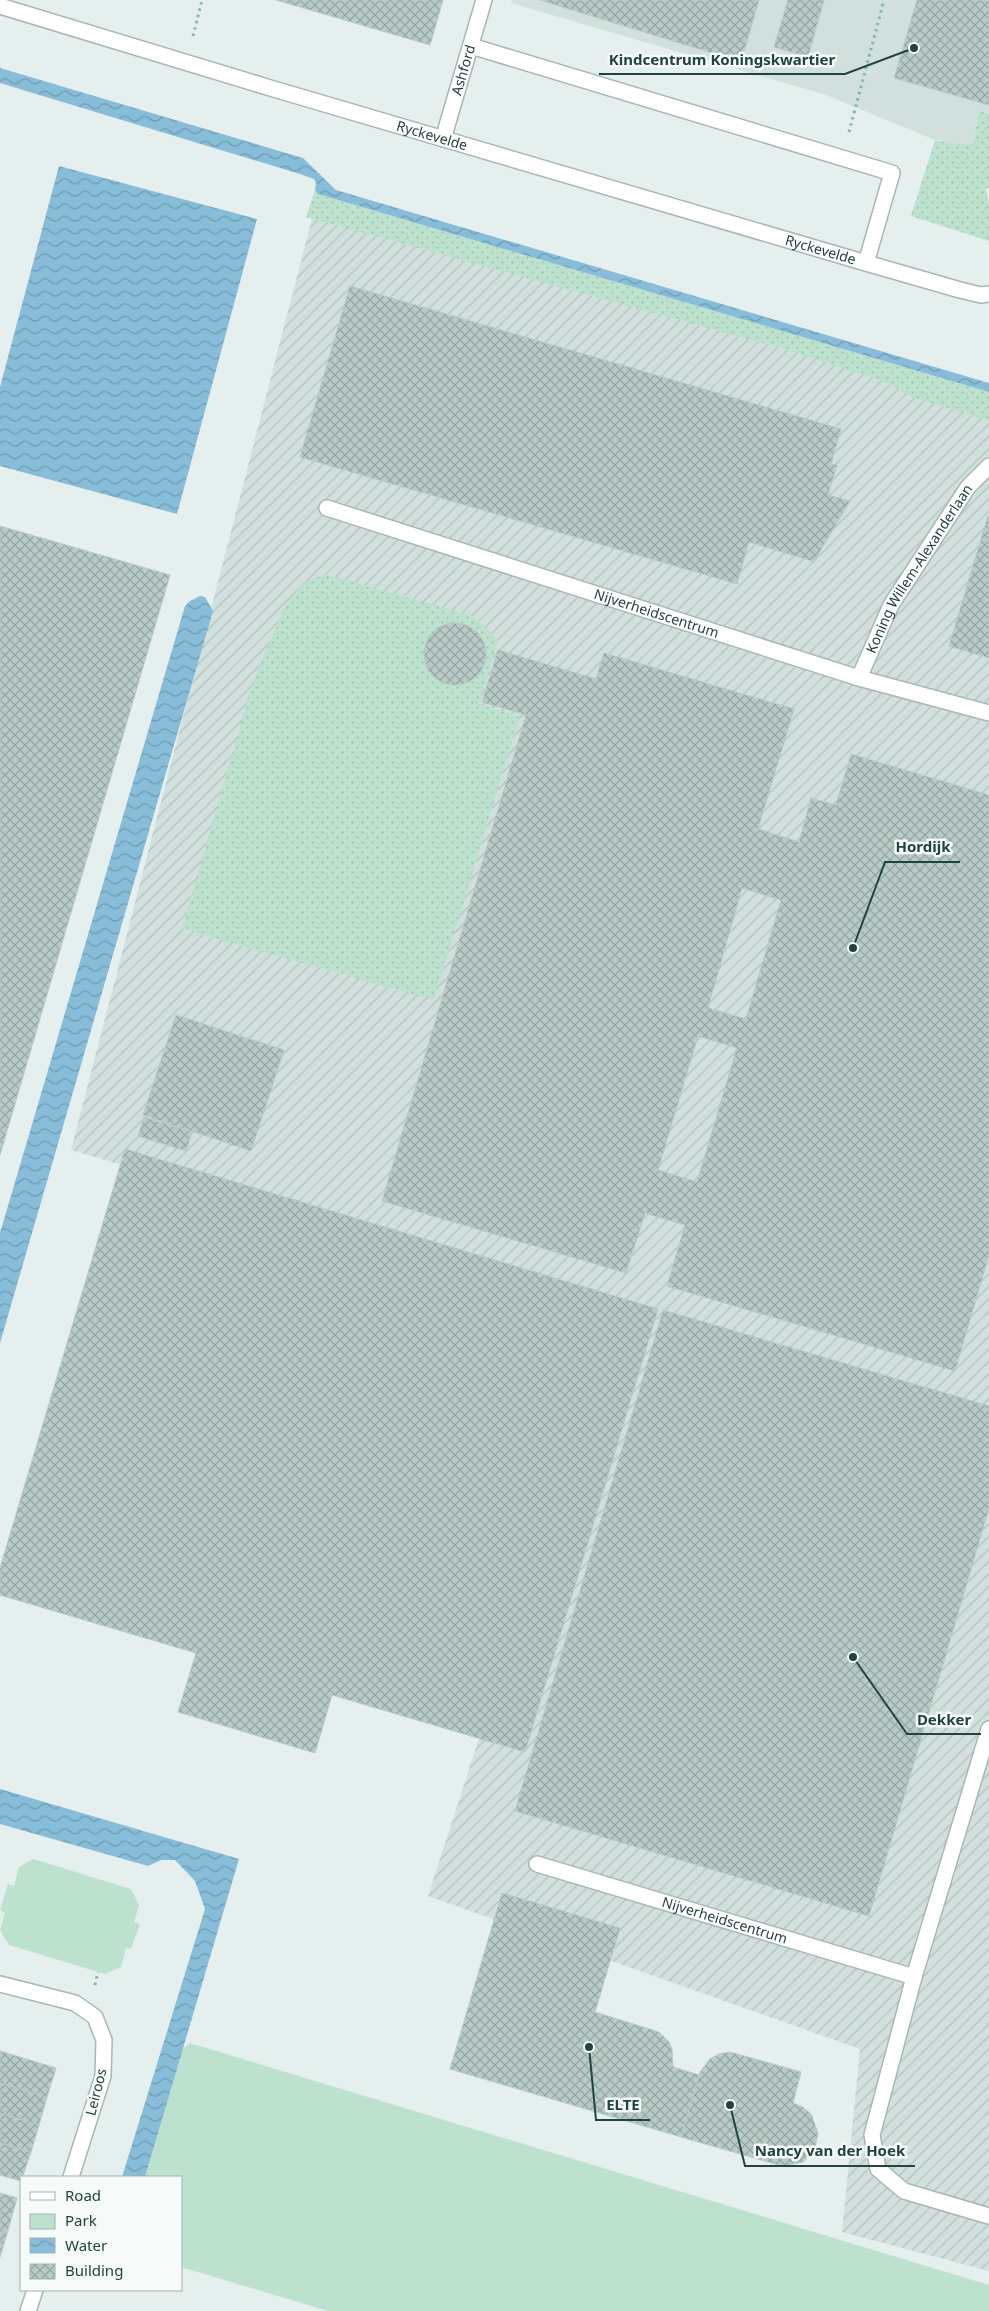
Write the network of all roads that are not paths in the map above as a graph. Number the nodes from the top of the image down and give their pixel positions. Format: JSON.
{"nodes":[{"id":1,"x":484,"y":0,"type":"edge"},
{"id":2,"x":0,"y":6,"type":"edge"},
{"id":3,"x":471,"y":46,"type":"junction"},
{"id":4,"x":443,"y":139,"type":"junction"},
{"id":5,"x":866,"y":263,"type":"junction"},
{"id":6,"x":989,"y":294,"type":"edge"},
{"id":7,"x":989,"y":466,"type":"edge"},
{"id":8,"x":328,"y":508,"type":"dead end"},
{"id":9,"x":859,"y":678,"type":"junction"},
{"id":10,"x":989,"y":713,"type":"edge"},
{"id":11,"x":989,"y":1729,"type":"edge"},
{"id":12,"x":537,"y":1864,"type":"dead end"},
{"id":13,"x":914,"y":1977,"type":"junction"},
{"id":14,"x":0,"y":1984,"type":"edge"},
{"id":15,"x":71,"y":2176,"type":"edge"},
{"id":16,"x":989,"y":2216,"type":"edge"},
{"id":17,"x":35,"y":2291,"type":"edge"},
{"id":18,"x":28,"y":2311,"type":"edge"}],
"edges":[{"from":1,"to":3,"type":"street","name":"Ashford"},
{"from":2,"to":4,"type":"street","name":"Ryckevelde"},
{"from":3,"to":4,"type":"street","name":"Ashford"},
{"from":3,"to":5,"type":"street","name":"Ryckevelde"},
{"from":4,"to":5,"type":"street","name":"Ryckevelde"},
{"from":5,"to":6,"type":"street","name":"Ryckevelde"},
{"from":7,"to":9,"type":"street","name":"Koning Willem-Alexanderlaan"},
{"from":8,"to":9,"type":"street","name":"Nijverheidscentrum"},
{"from":9,"to":10,"type":"street","name":"Nijverheidscentrum"},
{"from":11,"to":13,"type":"street"},
{"from":12,"to":13,"type":"street","name":"Nijverheidscentrum"},
{"from":13,"to":16,"type":"street"},
{"from":14,"to":15,"type":"street","name":"Leiroos"},
{"from":17,"to":18,"type":"street"}]}
